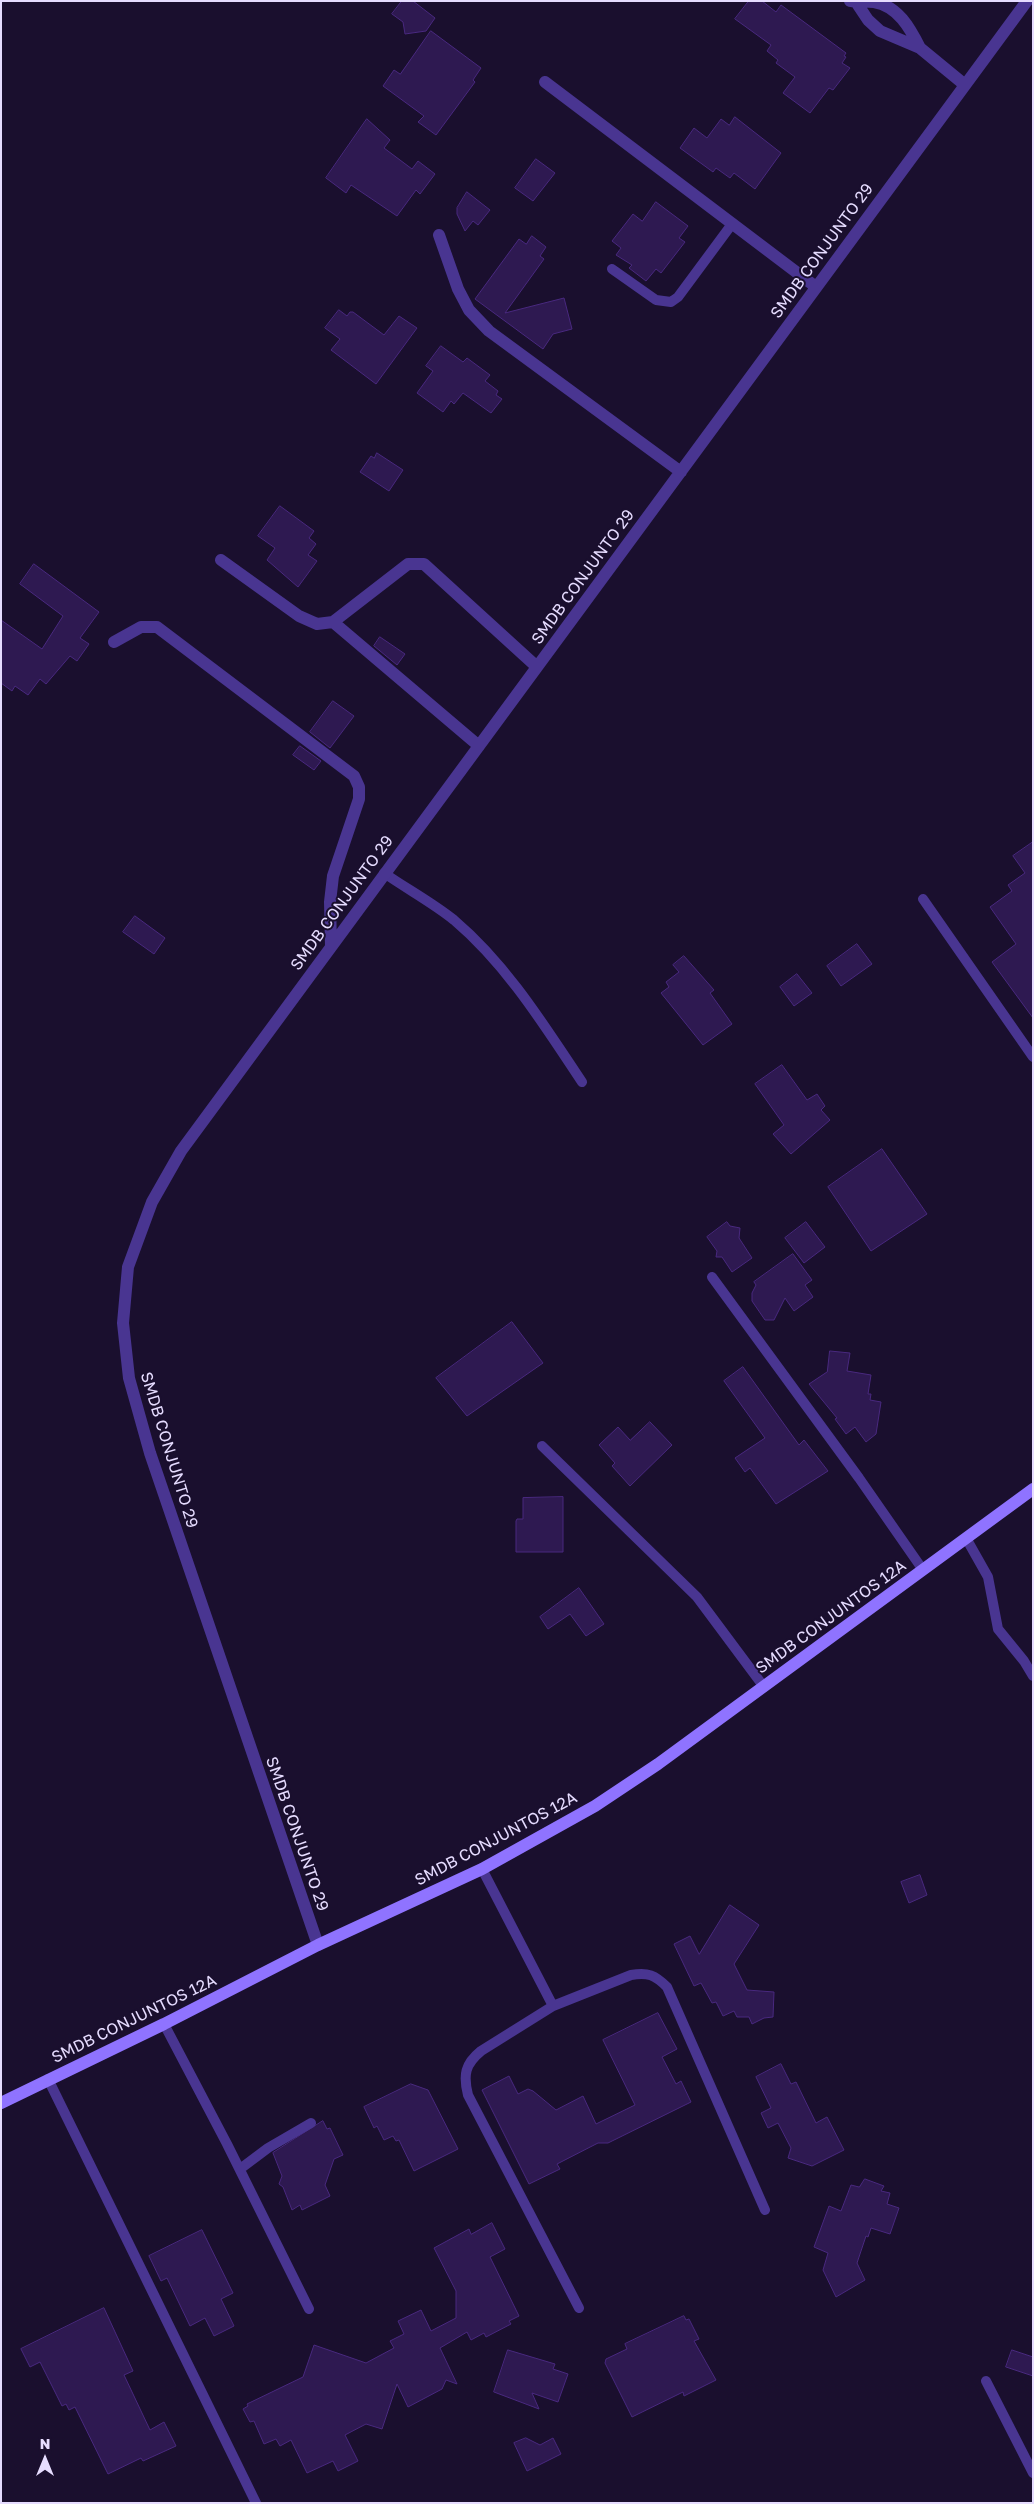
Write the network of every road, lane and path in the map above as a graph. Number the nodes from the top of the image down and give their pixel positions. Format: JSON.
{"nodes":[{"id":1,"x":1027,"y":1,"type":"edge"},
{"id":2,"x":853,"y":2,"type":"edge"},
{"id":3,"x":920,"y":48,"type":"junction"},
{"id":4,"x":545,"y":82,"type":"dead end"},
{"id":5,"x":965,"y":85,"type":"junction"},
{"id":6,"x":732,"y":224,"type":"junction"},
{"id":7,"x":439,"y":234,"type":"dead end"},
{"id":8,"x":612,"y":268,"type":"dead end"},
{"id":9,"x":816,"y":287,"type":"junction"},
{"id":10,"x":681,"y":472,"type":"junction"},
{"id":11,"x":221,"y":560,"type":"dead end"},
{"id":12,"x":332,"y":622,"type":"junction"},
{"id":13,"x":114,"y":642,"type":"dead end"},
{"id":14,"x":537,"y":666,"type":"junction"},
{"id":15,"x":479,"y":746,"type":"junction"},
{"id":16,"x":384,"y":873,"type":"junction"},
{"id":17,"x":923,"y":899,"type":"dead end"},
{"id":18,"x":331,"y":946,"type":"junction"},
{"id":19,"x":1033,"y":1057,"type":"edge"},
{"id":20,"x":582,"y":1082,"type":"dead end"},
{"id":21,"x":712,"y":1277,"type":"dead end"},
{"id":22,"x":542,"y":1446,"type":"dead end"},
{"id":23,"x":1033,"y":1489,"type":"edge"},
{"id":24,"x":966,"y":1538,"type":"junction"},
{"id":25,"x":923,"y":1570,"type":"junction"},
{"id":26,"x":1033,"y":1676,"type":"edge"},
{"id":27,"x":764,"y":1687,"type":"junction"},
{"id":28,"x":482,"y":1869,"type":"junction"},
{"id":29,"x":318,"y":1945,"type":"junction"},
{"id":30,"x":553,"y":2006,"type":"junction"},
{"id":31,"x":164,"y":2024,"type":"junction"},
{"id":32,"x":48,"y":2079,"type":"junction"},
{"id":33,"x":1,"y":2103,"type":"edge"},
{"id":34,"x":311,"y":2123,"type":"dead end"},
{"id":35,"x":240,"y":2169,"type":"junction"},
{"id":36,"x":765,"y":2210,"type":"dead end"},
{"id":37,"x":579,"y":2308,"type":"dead end"},
{"id":38,"x":309,"y":2309,"type":"dead end"},
{"id":39,"x":986,"y":2381,"type":"dead end"},
{"id":40,"x":1033,"y":2473,"type":"edge"},
{"id":41,"x":256,"y":2503,"type":"edge"}],
"edges":[{"from":1,"to":5,"type":"street","name":"SMDB CONJUNTO 29"},
{"from":2,"to":3,"type":"street"},
{"from":2,"to":3,"type":"street"},
{"from":3,"to":5,"type":"street"},
{"from":4,"to":6,"type":"street"},
{"from":5,"to":9,"type":"street","name":"SMDB CONJUNTO 29"},
{"from":6,"to":8,"type":"lane"},
{"from":6,"to":9,"type":"street"},
{"from":7,"to":10,"type":"street"},
{"from":9,"to":10,"type":"street","name":"SMDB CONJUNTO 29"},
{"from":10,"to":14,"type":"street","name":"SMDB CONJUNTO 29"},
{"from":11,"to":12,"type":"street"},
{"from":12,"to":14,"type":"street"},
{"from":12,"to":15,"type":"street"},
{"from":13,"to":18,"type":"street"},
{"from":14,"to":15,"type":"street","name":"SMDB CONJUNTO 29"},
{"from":15,"to":16,"type":"street","name":"SMDB CONJUNTO 29"},
{"from":16,"to":18,"type":"street","name":"SMDB CONJUNTO 29"},
{"from":16,"to":20,"type":"lane"},
{"from":17,"to":19,"type":"lane"},
{"from":18,"to":29,"type":"street","name":"SMDB CONJUNTO 29"},
{"from":21,"to":25,"type":"lane"},
{"from":22,"to":27,"type":"lane"},
{"from":23,"to":24,"type":"street","name":"SMDB CONJUNTOS 12A"},
{"from":24,"to":25,"type":"street","name":"SMDB CONJUNTOS 12A"},
{"from":24,"to":26,"type":"lane"},
{"from":25,"to":27,"type":"street","name":"SMDB CONJUNTOS 12A"},
{"from":27,"to":28,"type":"street","name":"SMDB CONJUNTOS 12A"},
{"from":28,"to":29,"type":"street","name":"SMDB CONJUNTOS 12A"},
{"from":28,"to":30,"type":"lane"},
{"from":29,"to":31,"type":"street","name":"SMDB CONJUNTOS 12A"},
{"from":30,"to":36,"type":"lane"},
{"from":30,"to":37,"type":"lane"},
{"from":31,"to":32,"type":"street","name":"SMDB CONJUNTOS 12A"},
{"from":31,"to":35,"type":"lane"},
{"from":32,"to":33,"type":"street","name":"SMDB CONJUNTOS 12A"},
{"from":32,"to":41,"type":"lane"},
{"from":34,"to":35,"type":"lane"},
{"from":35,"to":38,"type":"lane"},
{"from":39,"to":40,"type":"lane"}]}
